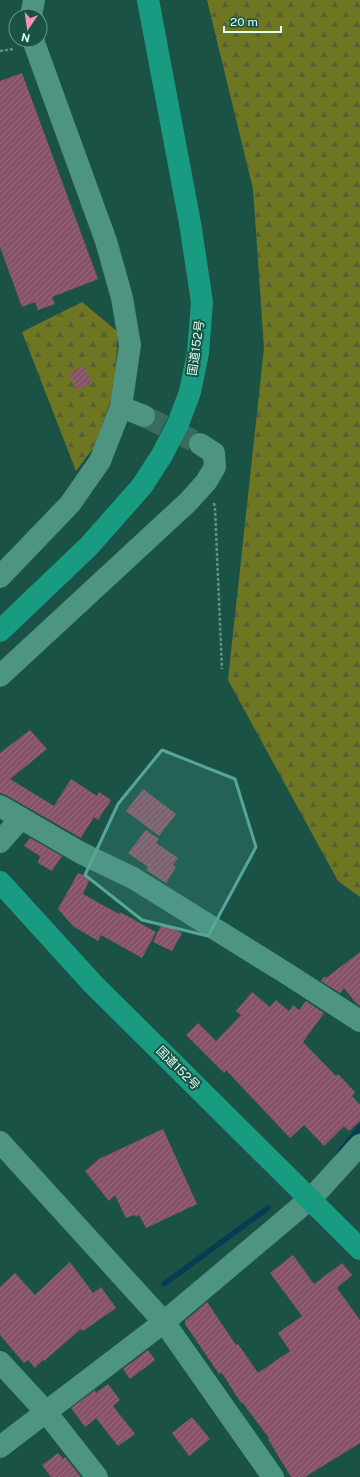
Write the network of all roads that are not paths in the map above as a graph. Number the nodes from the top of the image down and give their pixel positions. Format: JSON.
{"nodes":[{"id":1,"x":148,"y":0,"type":"edge"},
{"id":2,"x":37,"y":48,"type":"edge"},
{"id":3,"x":121,"y":407,"type":"junction"},
{"id":4,"x":144,"y":416,"type":"tunnel mouth"},
{"id":5,"x":200,"y":444,"type":"tunnel mouth"},
{"id":6,"x":0,"y":577,"type":"edge"},
{"id":7,"x":0,"y":631,"type":"edge"},
{"id":8,"x":0,"y":676,"type":"edge"},
{"id":9,"x":0,"y":806,"type":"edge"},
{"id":10,"x":21,"y":818,"type":"junction"},
{"id":11,"x":0,"y":842,"type":"edge"},
{"id":12,"x":0,"y":882,"type":"edge"},
{"id":13,"x":360,"y":1021,"type":"edge"},
{"id":14,"x":0,"y":1142,"type":"edge"},
{"id":15,"x":360,"y":1145,"type":"edge"},
{"id":16,"x":310,"y":1199,"type":"junction"},
{"id":17,"x":360,"y":1249,"type":"edge"},
{"id":18,"x":164,"y":1322,"type":"junction"},
{"id":19,"x":0,"y":1362,"type":"edge"},
{"id":20,"x":46,"y":1412,"type":"junction"},
{"id":21,"x":0,"y":1447,"type":"edge"},
{"id":22,"x":97,"y":1477,"type":"edge"},
{"id":23,"x":273,"y":1477,"type":"edge"}],
"edges":[{"from":1,"to":7,"type":"highway","name":"国道152号"},
{"from":2,"to":3,"type":"street"},
{"from":3,"to":4,"type":"street"},
{"from":3,"to":6,"type":"street"},
{"from":5,"to":8,"type":"street"},
{"from":9,"to":10,"type":"street"},
{"from":10,"to":11,"type":"street"},
{"from":10,"to":13,"type":"street"},
{"from":12,"to":16,"type":"highway","name":"国道152号"},
{"from":14,"to":18,"type":"street"},
{"from":15,"to":16,"type":"street"},
{"from":16,"to":17,"type":"highway","name":"国道152号"},
{"from":16,"to":18,"type":"street"},
{"from":18,"to":20,"type":"street"},
{"from":18,"to":23,"type":"street"},
{"from":19,"to":20,"type":"street"},
{"from":20,"to":21,"type":"street"},
{"from":20,"to":22,"type":"street"}]}
